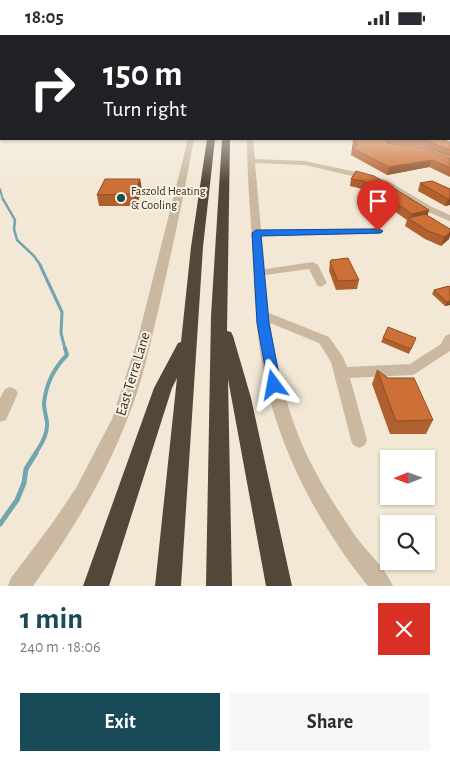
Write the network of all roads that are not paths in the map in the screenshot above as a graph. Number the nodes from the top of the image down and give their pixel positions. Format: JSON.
{"nodes":[{"id":1,"x":191,"y":140,"type":"edge"},
{"id":2,"x":211,"y":140,"type":"edge"},
{"id":3,"x":226,"y":140,"type":"edge"},
{"id":4,"x":250,"y":140,"type":"edge"},
{"id":5,"x":250,"y":161,"type":"junction"},
{"id":6,"x":447,"y":217,"type":"edge"},
{"id":7,"x":450,"y":226,"type":"edge"},
{"id":8,"x":378,"y":231,"type":"dead end"},
{"id":9,"x":256,"y":233,"type":"junction"},
{"id":10,"x":259,"y":273,"type":"junction"},
{"id":11,"x":321,"y":283,"type":"dead end"},
{"id":12,"x":219,"y":316,"type":"junction"},
{"id":13,"x":263,"y":316,"type":"junction"},
{"id":14,"x":450,"y":339,"type":"edge"},
{"id":15,"x":188,"y":341,"type":"junction"},
{"id":16,"x":341,"y":373,"type":"junction"},
{"id":17,"x":10,"y":393,"type":"dead end"},
{"id":18,"x":0,"y":415,"type":"edge"},
{"id":19,"x":360,"y":440,"type":"dead end"},
{"id":20,"x":22,"y":582,"type":"edge"},
{"id":21,"x":96,"y":586,"type":"edge"},
{"id":22,"x":168,"y":586,"type":"edge"},
{"id":23,"x":219,"y":586,"type":"edge"},
{"id":24,"x":278,"y":586,"type":"edge"},
{"id":25,"x":382,"y":586,"type":"edge"}],
"edges":[{"from":1,"to":20,"type":"street","name":"East Terra Lane"},
{"from":2,"to":15,"type":"highway"},
{"from":3,"to":12,"type":"highway"},
{"from":4,"to":5,"type":"street"},
{"from":5,"to":6,"type":"street"},
{"from":5,"to":9,"type":"street"},
{"from":6,"to":7,"type":"street"},
{"from":8,"to":9,"type":"street"},
{"from":9,"to":10,"type":"street"},
{"from":10,"to":11,"type":"street"},
{"from":10,"to":13,"type":"street"},
{"from":12,"to":23,"type":"highway"},
{"from":12,"to":24,"type":"highway"},
{"from":13,"to":16,"type":"street"},
{"from":13,"to":25,"type":"street"},
{"from":14,"to":16,"type":"street"},
{"from":15,"to":21,"type":"highway"},
{"from":15,"to":22,"type":"highway"},
{"from":16,"to":19,"type":"street"},
{"from":17,"to":18,"type":"street"}]}
